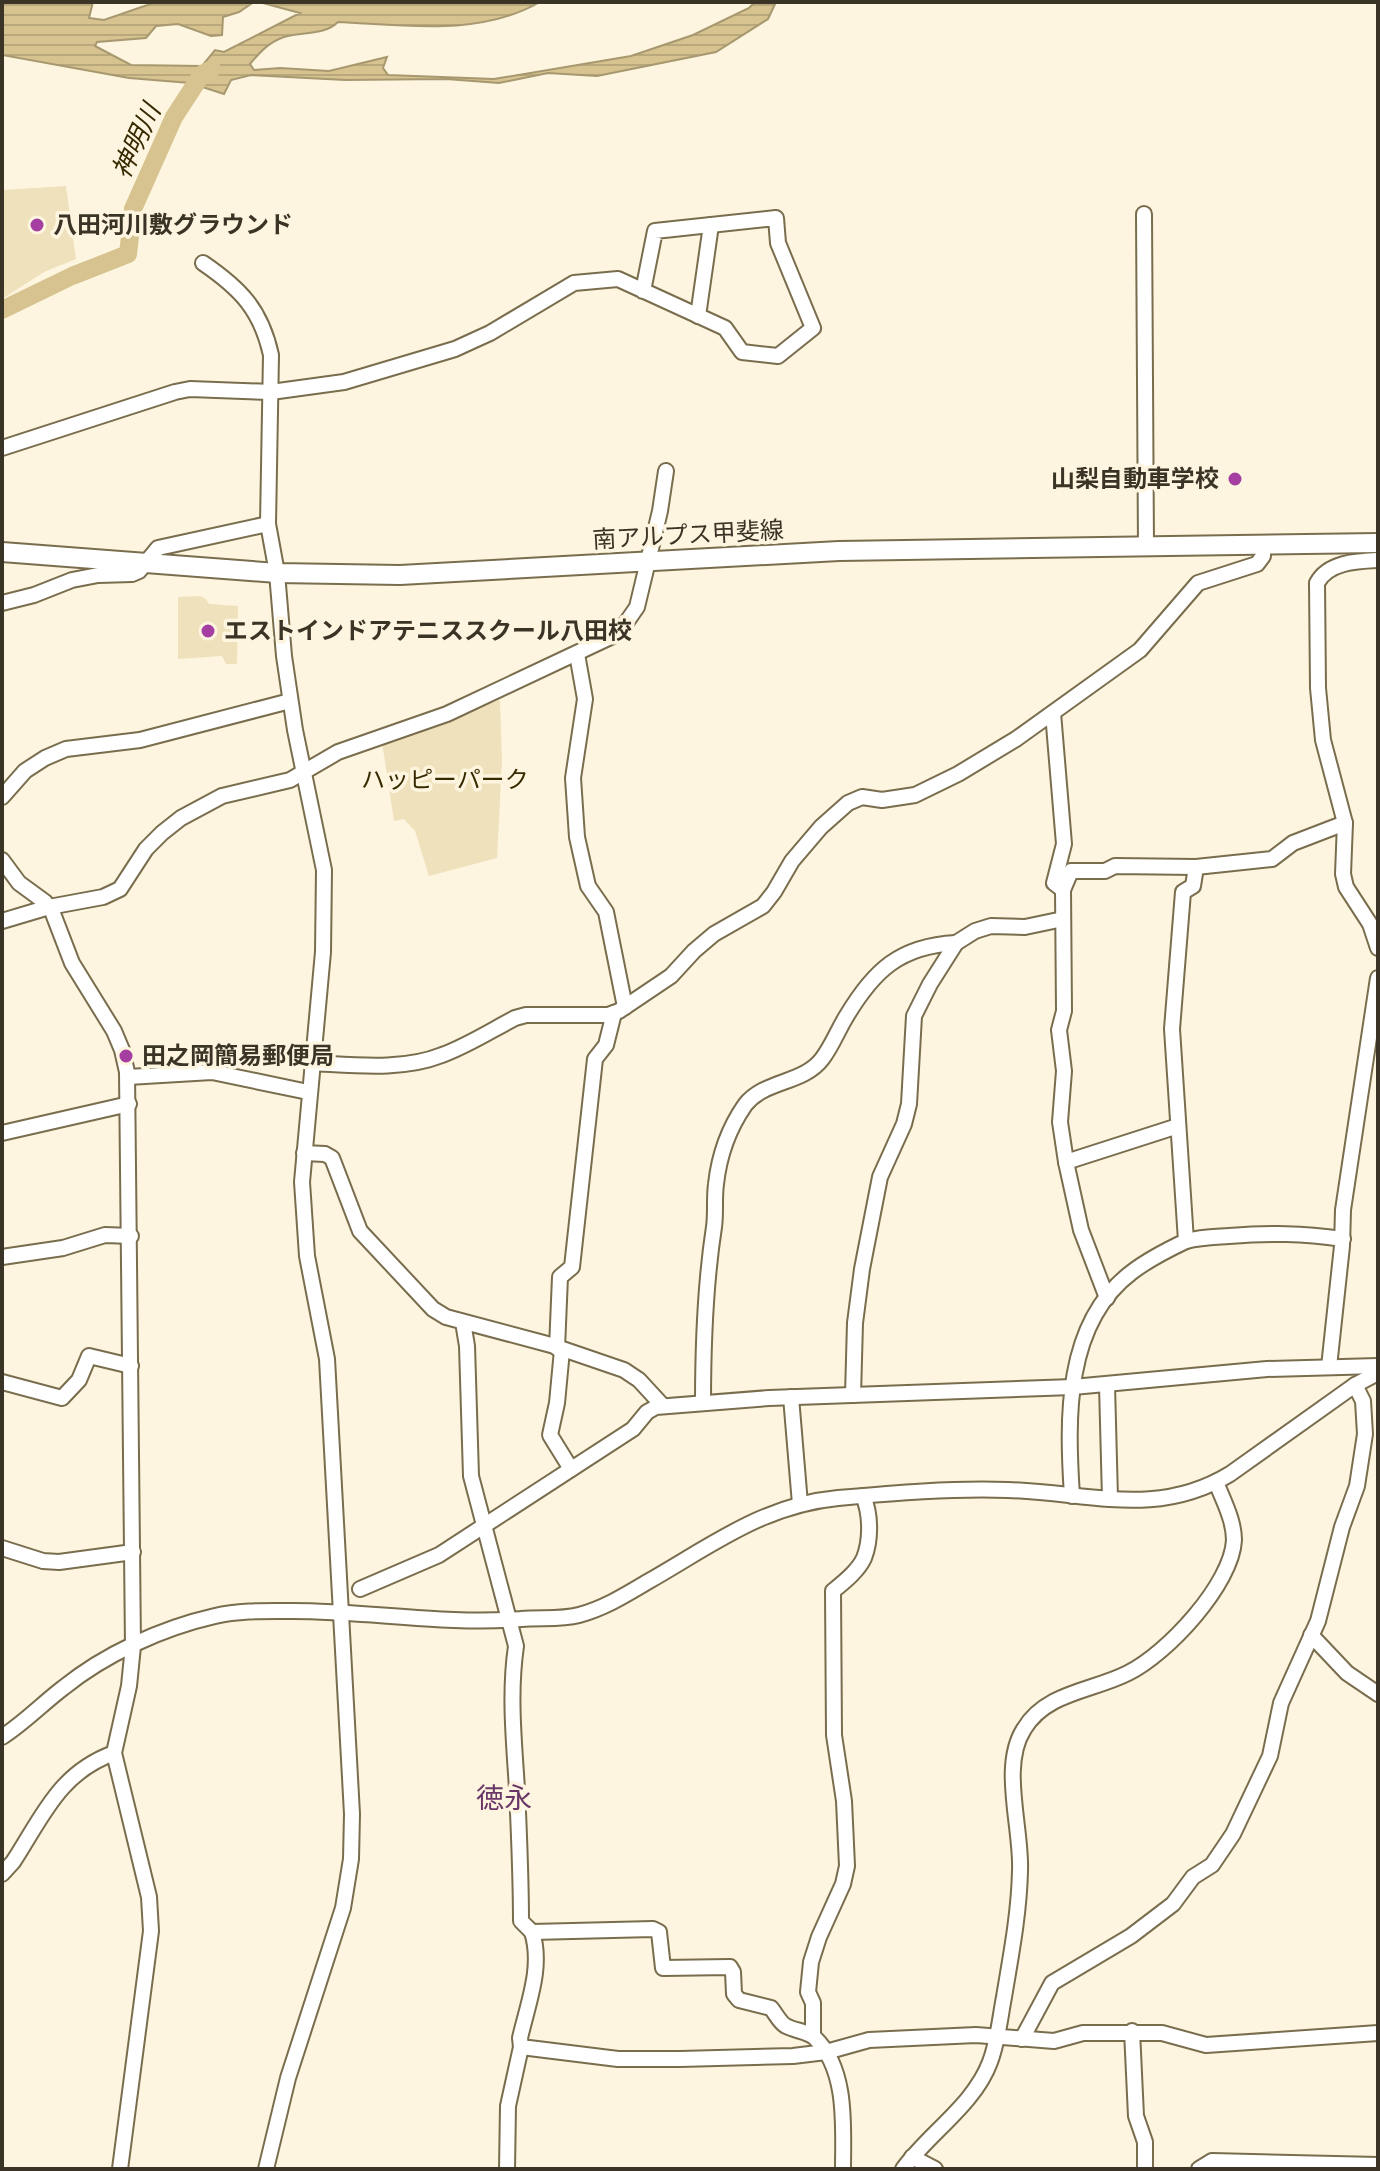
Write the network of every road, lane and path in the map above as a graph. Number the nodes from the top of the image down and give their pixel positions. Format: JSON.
{"nodes":[{"id":1,"x":1144,"y":214,"type":"dead end"},
{"id":2,"x":711,"y":225,"type":"junction"},
{"id":3,"x":203,"y":263,"type":"dead end"},
{"id":4,"x":643,"y":291,"type":"junction"},
{"id":5,"x":698,"y":316,"type":"junction"},
{"id":6,"x":271,"y":392,"type":"junction"},
{"id":7,"x":2,"y":448,"type":"edge"},
{"id":8,"x":666,"y":471,"type":"dead end"},
{"id":9,"x":268,"y":524,"type":"junction"},
{"id":10,"x":1341,"y":543,"type":"junction"},
{"id":11,"x":1263,"y":546,"type":"junction"},
{"id":12,"x":1146,"y":548,"type":"junction"},
{"id":13,"x":1378,"y":548,"type":"edge"},
{"id":14,"x":2,"y":552,"type":"edge"},
{"id":15,"x":146,"y":561,"type":"junction"},
{"id":16,"x":648,"y":562,"type":"junction"},
{"id":17,"x":1346,"y":562,"type":"junction"},
{"id":18,"x":277,"y":573,"type":"junction"},
{"id":19,"x":2,"y":603,"type":"edge"},
{"id":20,"x":577,"y":654,"type":"junction"},
{"id":21,"x":290,"y":701,"type":"junction"},
{"id":22,"x":1053,"y":713,"type":"junction"},
{"id":23,"x":304,"y":771,"type":"junction"},
{"id":24,"x":2,"y":797,"type":"edge"},
{"id":25,"x":1345,"y":823,"type":"junction"},
{"id":26,"x":2,"y":860,"type":"edge"},
{"id":27,"x":1196,"y":867,"type":"junction"},
{"id":28,"x":1063,"y":890,"type":"junction"},
{"id":29,"x":49,"y":907,"type":"junction"},
{"id":30,"x":1063,"y":919,"type":"junction"},
{"id":31,"x":2,"y":921,"type":"edge"},
{"id":32,"x":956,"y":943,"type":"junction"},
{"id":33,"x":1378,"y":948,"type":"edge"},
{"id":34,"x":1378,"y":978,"type":"edge"},
{"id":35,"x":620,"y":1010,"type":"junction"},
{"id":36,"x":311,"y":1063,"type":"junction"},
{"id":37,"x":128,"y":1077,"type":"junction"},
{"id":38,"x":308,"y":1092,"type":"junction"},
{"id":39,"x":129,"y":1104,"type":"junction"},
{"id":40,"x":1178,"y":1126,"type":"junction"},
{"id":41,"x":2,"y":1133,"type":"edge"},
{"id":42,"x":304,"y":1153,"type":"junction"},
{"id":43,"x":1066,"y":1162,"type":"junction"},
{"id":44,"x":131,"y":1236,"type":"junction"},
{"id":45,"x":1343,"y":1239,"type":"junction"},
{"id":46,"x":1186,"y":1241,"type":"junction"},
{"id":47,"x":2,"y":1257,"type":"edge"},
{"id":48,"x":1107,"y":1298,"type":"junction"},
{"id":49,"x":463,"y":1322,"type":"junction"},
{"id":50,"x":560,"y":1349,"type":"junction"},
{"id":51,"x":131,"y":1366,"type":"junction"},
{"id":52,"x":1378,"y":1366,"type":"edge"},
{"id":53,"x":1329,"y":1367,"type":"junction"},
{"id":54,"x":1378,"y":1373,"type":"edge"},
{"id":55,"x":2,"y":1382,"type":"edge"},
{"id":56,"x":1107,"y":1385,"type":"junction"},
{"id":57,"x":1355,"y":1385,"type":"junction"},
{"id":58,"x":1073,"y":1387,"type":"junction"},
{"id":59,"x":853,"y":1395,"type":"junction"},
{"id":60,"x":791,"y":1397,"type":"junction"},
{"id":61,"x":703,"y":1403,"type":"junction"},
{"id":62,"x":663,"y":1406,"type":"junction"},
{"id":63,"x":571,"y":1469,"type":"junction"},
{"id":64,"x":1216,"y":1482,"type":"junction"},
{"id":65,"x":863,"y":1496,"type":"junction"},
{"id":66,"x":1072,"y":1496,"type":"junction"},
{"id":67,"x":1110,"y":1499,"type":"junction"},
{"id":68,"x":800,"y":1504,"type":"junction"},
{"id":69,"x":485,"y":1526,"type":"junction"},
{"id":70,"x":2,"y":1548,"type":"edge"},
{"id":71,"x":133,"y":1552,"type":"junction"},
{"id":72,"x":360,"y":1589,"type":"dead end"},
{"id":73,"x":340,"y":1611,"type":"junction"},
{"id":74,"x":509,"y":1620,"type":"junction"},
{"id":75,"x":1311,"y":1635,"type":"junction"},
{"id":76,"x":133,"y":1646,"type":"junction"},
{"id":77,"x":1378,"y":1694,"type":"edge"},
{"id":78,"x":2,"y":1737,"type":"edge"},
{"id":79,"x":114,"y":1753,"type":"junction"},
{"id":80,"x":2,"y":1874,"type":"edge"},
{"id":81,"x":532,"y":1932,"type":"junction"},
{"id":82,"x":1132,"y":2031,"type":"junction"},
{"id":83,"x":1378,"y":2033,"type":"edge"},
{"id":84,"x":813,"y":2036,"type":"junction"},
{"id":85,"x":997,"y":2037,"type":"junction"},
{"id":86,"x":1022,"y":2039,"type":"junction"},
{"id":87,"x":521,"y":2047,"type":"junction"},
{"id":88,"x":826,"y":2052,"type":"junction"},
{"id":89,"x":908,"y":2163,"type":"edge"},
{"id":90,"x":1378,"y":2165,"type":"edge"},
{"id":91,"x":120,"y":2169,"type":"edge"},
{"id":92,"x":266,"y":2169,"type":"edge"},
{"id":93,"x":507,"y":2169,"type":"edge"},
{"id":94,"x":843,"y":2169,"type":"edge"},
{"id":95,"x":935,"y":2169,"type":"edge"},
{"id":96,"x":1145,"y":2169,"type":"edge"},
{"id":97,"x":1199,"y":2169,"type":"edge"}],
"edges":[{"from":1,"to":12,"type":"street"},
{"from":2,"to":4,"type":"street"},
{"from":2,"to":5,"type":"street"},
{"from":2,"to":5,"type":"street"},
{"from":3,"to":6,"type":"street"},
{"from":4,"to":5,"type":"street"},
{"from":4,"to":6,"type":"street"},
{"from":6,"to":7,"type":"street"},
{"from":6,"to":9,"type":"street"},
{"from":8,"to":16,"type":"street"},
{"from":9,"to":15,"type":"street"},
{"from":9,"to":18,"type":"street"},
{"from":10,"to":11,"type":"main road","name":"南アルプス甲斐線"},
{"from":10,"to":13,"type":"main road","name":"南アルプス甲斐線"},
{"from":10,"to":17,"type":"street"},
{"from":11,"to":12,"type":"main road","name":"南アルプス甲斐線"},
{"from":11,"to":22,"type":"street"},
{"from":12,"to":16,"type":"main road","name":"南アルプス甲斐線"},
{"from":13,"to":17,"type":"street"},
{"from":14,"to":15,"type":"main road","name":"南アルプス甲斐線"},
{"from":15,"to":18,"type":"main road","name":"南アルプス甲斐線"},
{"from":15,"to":19,"type":"street"},
{"from":16,"to":18,"type":"main road","name":"南アルプス甲斐線"},
{"from":16,"to":20,"type":"street"},
{"from":17,"to":25,"type":"street"},
{"from":18,"to":21,"type":"street"},
{"from":20,"to":23,"type":"street"},
{"from":20,"to":35,"type":"street"},
{"from":21,"to":23,"type":"street"},
{"from":21,"to":24,"type":"street"},
{"from":22,"to":28,"type":"street"},
{"from":22,"to":35,"type":"street"},
{"from":23,"to":29,"type":"street"},
{"from":23,"to":36,"type":"street"},
{"from":25,"to":27,"type":"street"},
{"from":25,"to":33,"type":"street"},
{"from":26,"to":29,"type":"street"},
{"from":27,"to":28,"type":"street"},
{"from":27,"to":40,"type":"street"},
{"from":28,"to":30,"type":"street"},
{"from":29,"to":31,"type":"street"},
{"from":29,"to":37,"type":"street"},
{"from":30,"to":32,"type":"street"},
{"from":30,"to":43,"type":"street"},
{"from":32,"to":59,"type":"street"},
{"from":32,"to":61,"type":"street"},
{"from":34,"to":45,"type":"street"},
{"from":35,"to":36,"type":"street"},
{"from":35,"to":50,"type":"street"},
{"from":36,"to":38,"type":"street"},
{"from":37,"to":38,"type":"street"},
{"from":37,"to":39,"type":"street"},
{"from":38,"to":42,"type":"street"},
{"from":39,"to":41,"type":"street"},
{"from":39,"to":44,"type":"street"},
{"from":40,"to":43,"type":"street"},
{"from":40,"to":46,"type":"street"},
{"from":42,"to":49,"type":"street"},
{"from":42,"to":73,"type":"street"},
{"from":43,"to":48,"type":"street"},
{"from":44,"to":47,"type":"street"},
{"from":44,"to":51,"type":"street"},
{"from":45,"to":46,"type":"street"},
{"from":45,"to":53,"type":"street"},
{"from":46,"to":48,"type":"street"},
{"from":48,"to":58,"type":"street"},
{"from":49,"to":50,"type":"street"},
{"from":49,"to":69,"type":"street"},
{"from":50,"to":62,"type":"street"},
{"from":50,"to":63,"type":"street"},
{"from":51,"to":55,"type":"street"},
{"from":51,"to":71,"type":"street"},
{"from":52,"to":53,"type":"street"},
{"from":53,"to":56,"type":"street"},
{"from":54,"to":57,"type":"street"},
{"from":56,"to":58,"type":"street"},
{"from":56,"to":67,"type":"street"},
{"from":57,"to":64,"type":"street"},
{"from":57,"to":75,"type":"street"},
{"from":58,"to":59,"type":"street"},
{"from":58,"to":66,"type":"street"},
{"from":59,"to":60,"type":"street"},
{"from":60,"to":61,"type":"street"},
{"from":60,"to":68,"type":"street"},
{"from":61,"to":62,"type":"street"},
{"from":62,"to":63,"type":"street"},
{"from":63,"to":69,"type":"street"},
{"from":64,"to":67,"type":"street"},
{"from":64,"to":85,"type":"street"},
{"from":65,"to":66,"type":"street"},
{"from":65,"to":68,"type":"street"},
{"from":65,"to":84,"type":"street"},
{"from":66,"to":67,"type":"street"},
{"from":68,"to":74,"type":"street"},
{"from":69,"to":72,"type":"street"},
{"from":69,"to":74,"type":"street"},
{"from":70,"to":71,"type":"street"},
{"from":71,"to":76,"type":"street"},
{"from":73,"to":74,"type":"street"},
{"from":73,"to":76,"type":"street"},
{"from":73,"to":92,"type":"street"},
{"from":74,"to":81,"type":"street"},
{"from":75,"to":77,"type":"street"},
{"from":75,"to":86,"type":"street"},
{"from":76,"to":78,"type":"street"},
{"from":76,"to":79,"type":"street"},
{"from":79,"to":80,"type":"street"},
{"from":79,"to":91,"type":"street"},
{"from":81,"to":84,"type":"street"},
{"from":81,"to":87,"type":"street"},
{"from":82,"to":83,"type":"street"},
{"from":82,"to":86,"type":"street"},
{"from":82,"to":96,"type":"street"},
{"from":84,"to":88,"type":"street"},
{"from":85,"to":86,"type":"street"},
{"from":85,"to":88,"type":"street"},
{"from":85,"to":89,"type":"street"},
{"from":87,"to":88,"type":"street"},
{"from":87,"to":93,"type":"street"},
{"from":88,"to":94,"type":"street"},
{"from":89,"to":95,"type":"street"},
{"from":90,"to":97,"type":"street"}]}
